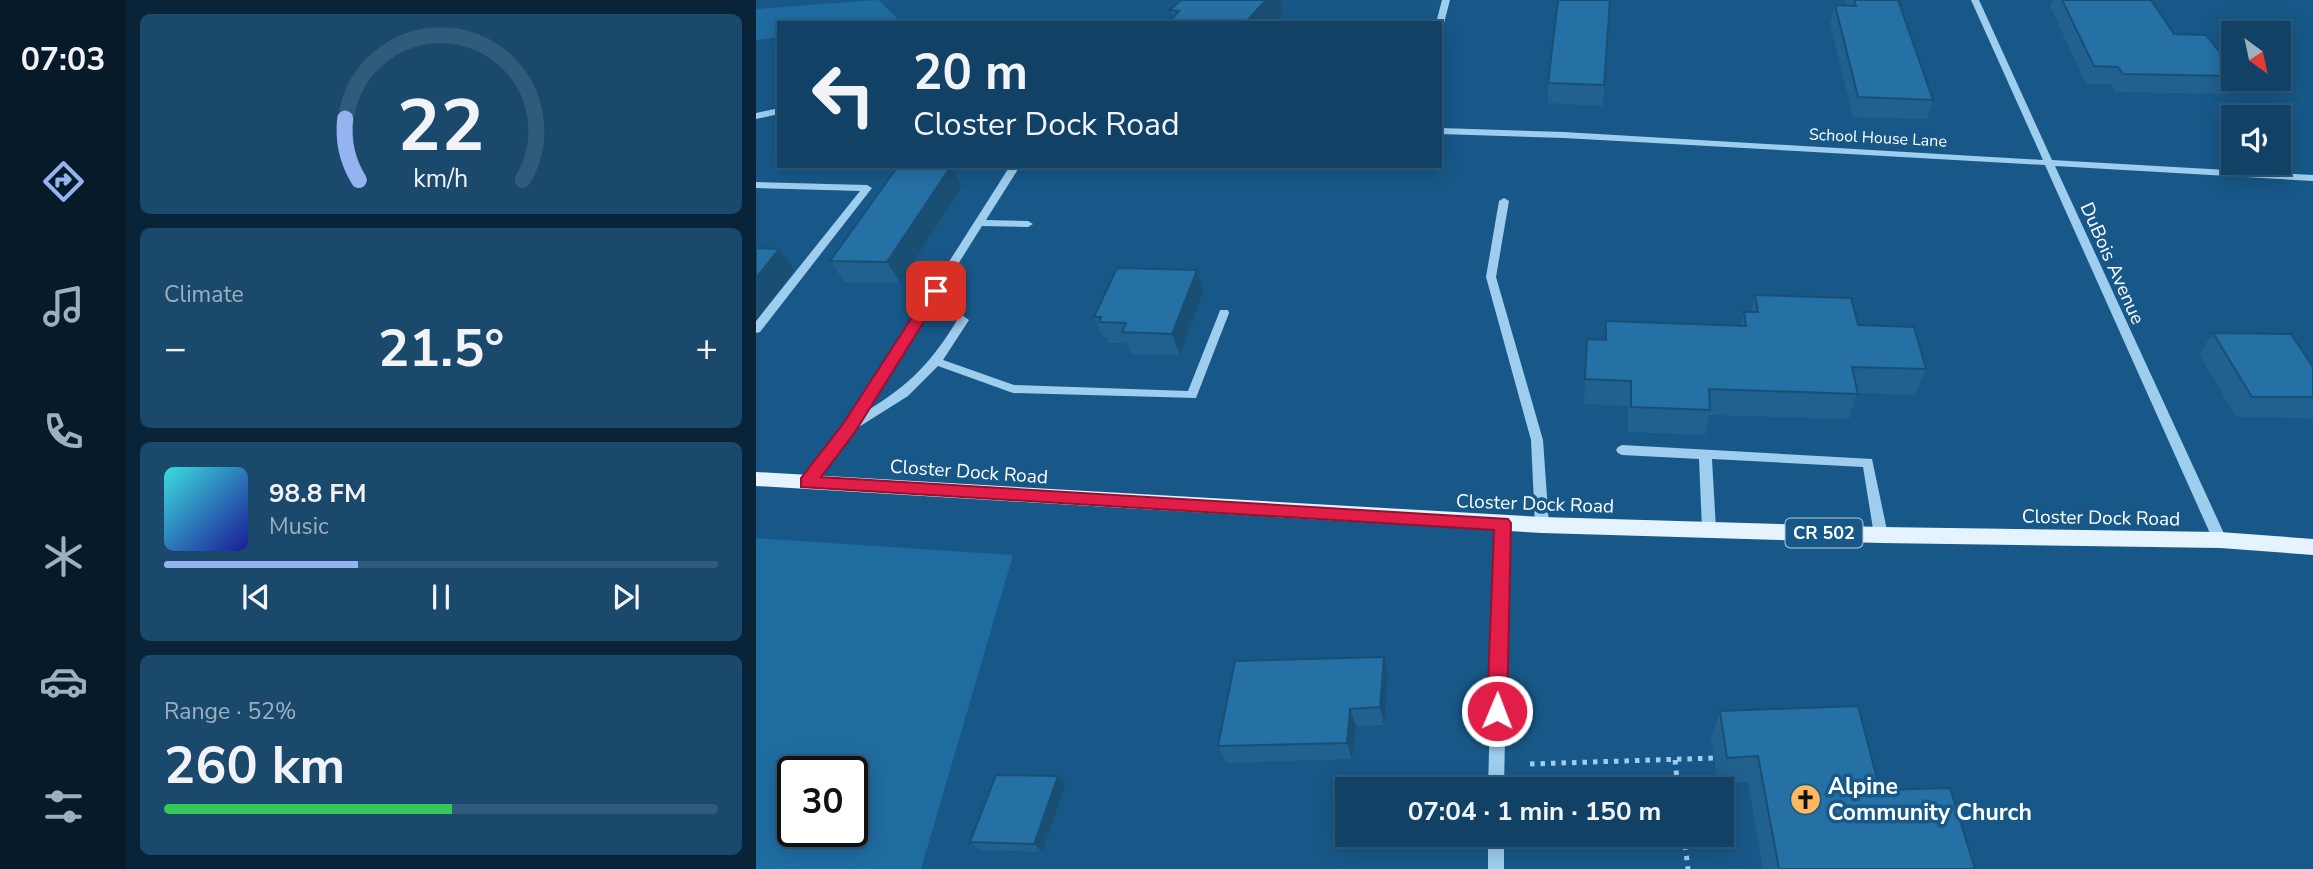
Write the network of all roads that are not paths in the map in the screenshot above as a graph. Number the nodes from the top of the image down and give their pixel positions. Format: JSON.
{"nodes":[{"id":1,"x":1446,"y":0,"type":"edge"},
{"id":2,"x":1975,"y":0,"type":"edge"},
{"id":3,"x":1441,"y":21,"type":"edge"},
{"id":4,"x":777,"y":111,"type":"edge"},
{"id":5,"x":756,"y":116,"type":"edge"},
{"id":6,"x":1442,"y":131,"type":"edge"},
{"id":7,"x":2049,"y":162,"type":"junction"},
{"id":8,"x":1013,"y":168,"type":"edge"},
{"id":9,"x":2313,"y":178,"type":"edge"},
{"id":10,"x":756,"y":185,"type":"edge"},
{"id":11,"x":1504,"y":201,"type":"dead end"},
{"id":12,"x":979,"y":223,"type":"junction"},
{"id":13,"x":1028,"y":224,"type":"dead end"},
{"id":14,"x":1224,"y":313,"type":"dead end"},
{"id":15,"x":963,"y":320,"type":"dead end"},
{"id":16,"x":756,"y":329,"type":"edge"},
{"id":17,"x":938,"y":362,"type":"junction"},
{"id":18,"x":849,"y":428,"type":"junction"},
{"id":19,"x":1622,"y":450,"type":"dead end"},
{"id":20,"x":1705,"y":454,"type":"junction"},
{"id":21,"x":756,"y":479,"type":"edge"},
{"id":22,"x":807,"y":482,"type":"junction"},
{"id":23,"x":1502,"y":523,"type":"junction"},
{"id":24,"x":1542,"y":525,"type":"junction"},
{"id":25,"x":1709,"y":529,"type":"junction"},
{"id":26,"x":1881,"y":535,"type":"junction"},
{"id":27,"x":2220,"y":540,"type":"junction"},
{"id":28,"x":2313,"y":547,"type":"edge"},
{"id":29,"x":1496,"y":777,"type":"edge"},
{"id":30,"x":1496,"y":847,"type":"edge"},
{"id":31,"x":1496,"y":869,"type":"edge"}],
"edges":[{"from":1,"to":3,"type":"street"},
{"from":2,"to":7,"type":"street","name":"DuBois Avenue"},
{"from":4,"to":5,"type":"street"},
{"from":6,"to":7,"type":"street","name":"School House Lane"},
{"from":7,"to":9,"type":"street","name":"School House Lane"},
{"from":7,"to":27,"type":"street","name":"DuBois Avenue"},
{"from":8,"to":12,"type":"street"},
{"from":10,"to":16,"type":"street"},
{"from":11,"to":24,"type":"street"},
{"from":12,"to":13,"type":"street"},
{"from":12,"to":18,"type":"street"},
{"from":14,"to":17,"type":"street"},
{"from":15,"to":17,"type":"street"},
{"from":17,"to":18,"type":"street"},
{"from":18,"to":22,"type":"street"},
{"from":19,"to":20,"type":"street"},
{"from":20,"to":25,"type":"street"},
{"from":20,"to":26,"type":"street"},
{"from":21,"to":22,"type":"main road","name":"Closter Dock Road","number":"CR 502"},
{"from":22,"to":23,"type":"main road","name":"Closter Dock Road","number":"CR 502"},
{"from":23,"to":24,"type":"main road","name":"Closter Dock Road","number":"CR 502"},
{"from":23,"to":29,"type":"street"},
{"from":24,"to":25,"type":"main road","name":"Closter Dock Road","number":"CR 502"},
{"from":25,"to":26,"type":"main road","name":"Closter Dock Road","number":"CR 502"},
{"from":26,"to":27,"type":"main road","name":"Closter Dock Road","number":"CR 502"},
{"from":27,"to":28,"type":"main road","name":"Closter Dock Road","number":"CR 502"},
{"from":30,"to":31,"type":"street"}]}
